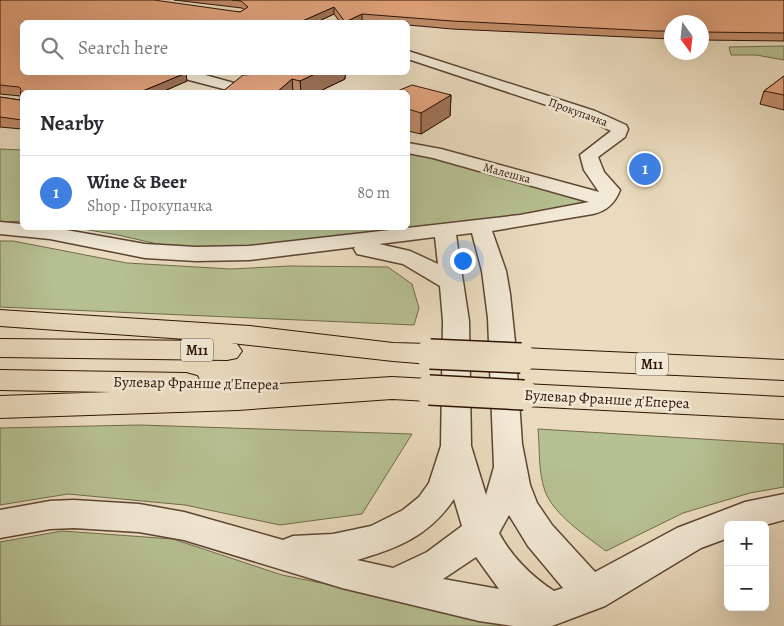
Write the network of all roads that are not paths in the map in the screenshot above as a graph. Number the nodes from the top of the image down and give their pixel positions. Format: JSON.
{"nodes":[{"id":1,"x":410,"y":56,"type":"edge"},
{"id":2,"x":186,"y":75,"type":"edge"},
{"id":3,"x":242,"y":90,"type":"edge"},
{"id":4,"x":410,"y":148,"type":"edge"},
{"id":5,"x":606,"y":200,"type":"junction"},
{"id":6,"x":480,"y":226,"type":"junction"},
{"id":7,"x":0,"y":228,"type":"edge"},
{"id":8,"x":445,"y":230,"type":"junction"},
{"id":9,"x":305,"y":247,"type":"junction"},
{"id":10,"x":452,"y":284,"type":"junction"},
{"id":11,"x":0,"y":318,"type":"edge"},
{"id":12,"x":0,"y":348,"type":"edge"},
{"id":13,"x":394,"y":352,"type":"junction"},
{"id":14,"x":784,"y":370,"type":"edge"},
{"id":15,"x":0,"y":380,"type":"edge"},
{"id":16,"x":392,"y":388,"type":"junction"},
{"id":17,"x":0,"y":407,"type":"edge"},
{"id":18,"x":784,"y":408,"type":"edge"},
{"id":19,"x":456,"y":446,"type":"junction"},
{"id":20,"x":508,"y":470,"type":"junction"},
{"id":21,"x":784,"y":507,"type":"edge"},
{"id":22,"x":0,"y":524,"type":"edge"},
{"id":23,"x":481,"y":532,"type":"junction"},
{"id":24,"x":264,"y":550,"type":"junction"},
{"id":25,"x":394,"y":585,"type":"junction"},
{"id":26,"x":592,"y":594,"type":"junction"},
{"id":27,"x":551,"y":609,"type":"junction"}],
"edges":[{"from":1,"to":5,"type":"street","name":"Прокупачка"},
{"from":2,"to":3,"type":"street"},
{"from":4,"to":5,"type":"street","name":"Малешка"},
{"from":5,"to":6,"type":"street"},
{"from":6,"to":8,"type":"street"},
{"from":6,"to":20,"type":"street"},
{"from":7,"to":9,"type":"street"},
{"from":8,"to":9,"type":"street"},
{"from":8,"to":10,"type":"street"},
{"from":9,"to":10,"type":"street"},
{"from":10,"to":19,"type":"street"},
{"from":11,"to":13,"type":"highway"},
{"from":12,"to":13,"type":"highway","number":"M11"},
{"from":13,"to":14,"type":"highway","number":"M11","bridge":true},
{"from":15,"to":16,"type":"highway","name":"Булевар Франше д'Епереа","number":"M11"},
{"from":16,"to":17,"type":"highway"},
{"from":16,"to":18,"type":"highway","name":"Булевар Франше д'Епереа","number":"M11","bridge":true},
{"from":19,"to":23,"type":"street"},
{"from":19,"to":24,"type":"street"},
{"from":20,"to":23,"type":"street"},
{"from":20,"to":26,"type":"street"},
{"from":21,"to":26,"type":"street"},
{"from":22,"to":24,"type":"street"},
{"from":23,"to":25,"type":"street"},
{"from":23,"to":27,"type":"street"},
{"from":24,"to":25,"type":"street"},
{"from":25,"to":27,"type":"street"},
{"from":26,"to":27,"type":"street"}]}
